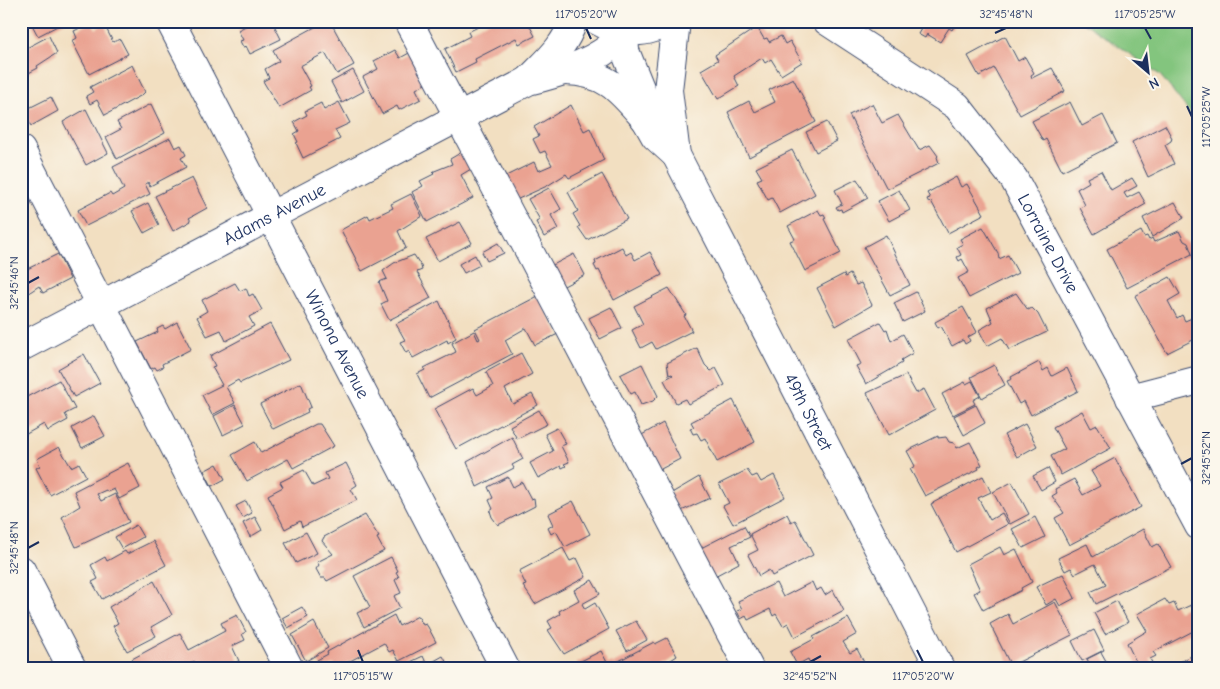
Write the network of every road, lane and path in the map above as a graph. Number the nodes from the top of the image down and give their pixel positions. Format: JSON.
{"nodes":[{"id":1,"x":170,"y":21,"type":"edge"},
{"id":2,"x":408,"y":21,"type":"edge"},
{"id":3,"x":573,"y":21,"type":"edge"},
{"id":4,"x":667,"y":21,"type":"edge"},
{"id":5,"x":676,"y":21,"type":"edge"},
{"id":6,"x":827,"y":21,"type":"edge"},
{"id":7,"x":615,"y":28,"type":"edge"},
{"id":8,"x":564,"y":71,"type":"junction"},
{"id":9,"x":528,"y":81,"type":"junction"},
{"id":10,"x":459,"y":117,"type":"junction"},
{"id":11,"x":646,"y":120,"type":"junction"},
{"id":12,"x":21,"y":150,"type":"edge"},
{"id":13,"x":676,"y":155,"type":"junction"},
{"id":14,"x":270,"y":216,"type":"junction"},
{"id":15,"x":102,"y":304,"type":"junction"},
{"id":16,"x":21,"y":347,"type":"edge"},
{"id":17,"x":1199,"y":380,"type":"edge"},
{"id":18,"x":1130,"y":398,"type":"junction"},
{"id":19,"x":1199,"y":526,"type":"edge"},
{"id":20,"x":21,"y":570,"type":"edge"},
{"id":21,"x":72,"y":668,"type":"edge"},
{"id":22,"x":289,"y":668,"type":"edge"},
{"id":23,"x":505,"y":668,"type":"edge"},
{"id":24,"x":749,"y":668,"type":"edge"},
{"id":25,"x":940,"y":668,"type":"edge"}],
"edges":[{"from":1,"to":14,"type":"street","name":"Winona Avenue"},
{"from":2,"to":10,"type":"street"},
{"from":3,"to":9,"type":"street","name":"Adams Avenue"},
{"from":4,"to":7,"type":"street"},
{"from":5,"to":13,"type":"street","name":"49th Street"},
{"from":6,"to":18,"type":"street","name":"Lorraine Drive"},
{"from":7,"to":8,"type":"street","name":"Adams Avenue"},
{"from":7,"to":11,"type":"street","name":"49th Street"},
{"from":8,"to":9,"type":"street","name":"Adams Avenue"},
{"from":8,"to":11,"type":"street"},
{"from":9,"to":10,"type":"street","name":"Adams Avenue"},
{"from":10,"to":14,"type":"street","name":"Adams Avenue"},
{"from":10,"to":24,"type":"street"},
{"from":11,"to":13,"type":"street","name":"49th Street"},
{"from":12,"to":15,"type":"street"},
{"from":13,"to":25,"type":"street","name":"49th Street"},
{"from":14,"to":15,"type":"street","name":"Adams Avenue"},
{"from":14,"to":23,"type":"street","name":"Winona Avenue"},
{"from":15,"to":16,"type":"street","name":"Adams Avenue"},
{"from":15,"to":22,"type":"street"},
{"from":17,"to":18,"type":"street"},
{"from":18,"to":19,"type":"street","name":"Lorraine Drive"},
{"from":20,"to":21,"type":"street"}]}
